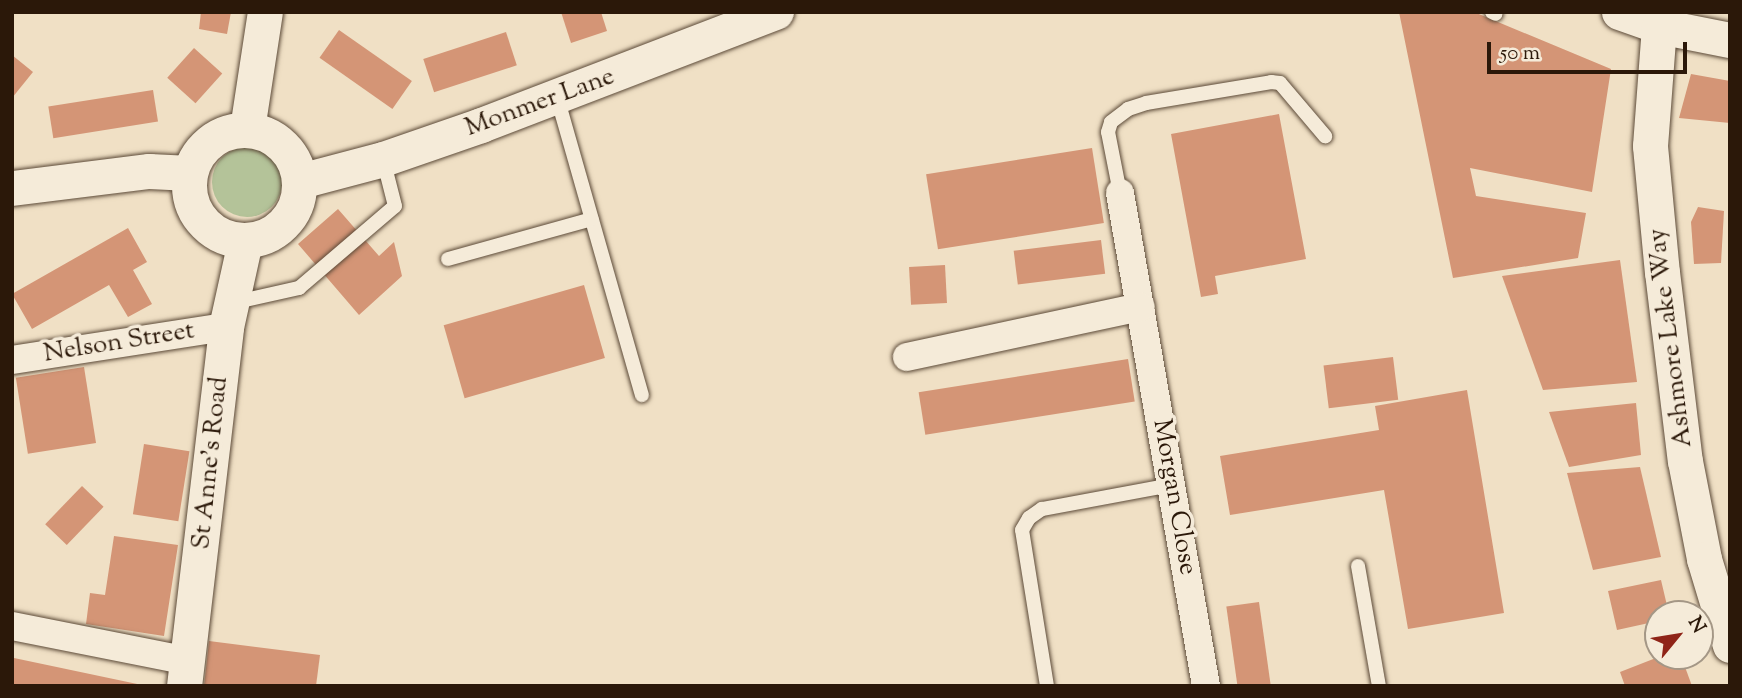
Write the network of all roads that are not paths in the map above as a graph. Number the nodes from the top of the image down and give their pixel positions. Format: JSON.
{"nodes":[{"id":1,"x":265,"y":12,"type":"edge"},
{"id":2,"x":776,"y":12,"type":"edge"},
{"id":3,"x":1619,"y":12,"type":"edge"},
{"id":4,"x":1661,"y":19,"type":"edge"},
{"id":5,"x":1730,"y":40,"type":"edge"},
{"id":6,"x":557,"y":97,"type":"junction"},
{"id":7,"x":247,"y":129,"type":"junction"},
{"id":8,"x":1325,"y":136,"type":"dead end"},
{"id":9,"x":383,"y":159,"type":"junction"},
{"id":10,"x":190,"y":173,"type":"junction"},
{"id":11,"x":300,"y":181,"type":"junction"},
{"id":12,"x":12,"y":188,"type":"edge"},
{"id":13,"x":1120,"y":193,"type":"joint"},
{"id":14,"x":592,"y":219,"type":"junction"},
{"id":15,"x":245,"y":241,"type":"junction"},
{"id":16,"x":448,"y":259,"type":"dead end"},
{"id":17,"x":1141,"y":307,"type":"junction"},
{"id":18,"x":228,"y":315,"type":"junction"},
{"id":19,"x":908,"y":357,"type":"dead end"},
{"id":20,"x":12,"y":359,"type":"edge"},
{"id":21,"x":642,"y":396,"type":"dead end"},
{"id":22,"x":1172,"y":485,"type":"junction"},
{"id":23,"x":1358,"y":566,"type":"dead end"},
{"id":24,"x":1724,"y":603,"type":"edge"},
{"id":25,"x":12,"y":626,"type":"edge"},
{"id":26,"x":1730,"y":645,"type":"edge"},
{"id":27,"x":187,"y":673,"type":"edge"},
{"id":28,"x":1047,"y":686,"type":"edge"},
{"id":29,"x":1206,"y":686,"type":"edge"},
{"id":30,"x":1379,"y":686,"type":"edge"}],
"edges":[{"from":1,"to":7,"type":"street"},
{"from":2,"to":6,"type":"street","name":"Monmer Lane"},
{"from":3,"to":4,"type":"street"},
{"from":4,"to":5,"type":"street"},
{"from":4,"to":24,"type":"street","name":"Ashmore Lake Way"},
{"from":6,"to":9,"type":"street","name":"Monmer Lane"},
{"from":6,"to":14,"type":"lane"},
{"from":7,"to":10,"type":"street"},
{"from":7,"to":11,"type":"street"},
{"from":8,"to":13,"type":"lane"},
{"from":9,"to":11,"type":"street","name":"Monmer Lane"},
{"from":9,"to":18,"type":"lane"},
{"from":10,"to":12,"type":"street"},
{"from":10,"to":15,"type":"street"},
{"from":11,"to":15,"type":"street"},
{"from":13,"to":17,"type":"street","name":"Morgan Close"},
{"from":14,"to":16,"type":"lane"},
{"from":14,"to":21,"type":"lane"},
{"from":15,"to":18,"type":"street","name":"St Anne's Road"},
{"from":17,"to":19,"type":"street"},
{"from":17,"to":22,"type":"street","name":"Morgan Close"},
{"from":18,"to":20,"type":"street","name":"Nelson Street"},
{"from":18,"to":27,"type":"street","name":"St Anne's Road"},
{"from":22,"to":28,"type":"lane"},
{"from":22,"to":29,"type":"street","name":"Morgan Close"},
{"from":23,"to":30,"type":"lane"},
{"from":24,"to":26,"type":"street","name":"Ashmore Lake Way"},
{"from":25,"to":27,"type":"street"}]}
